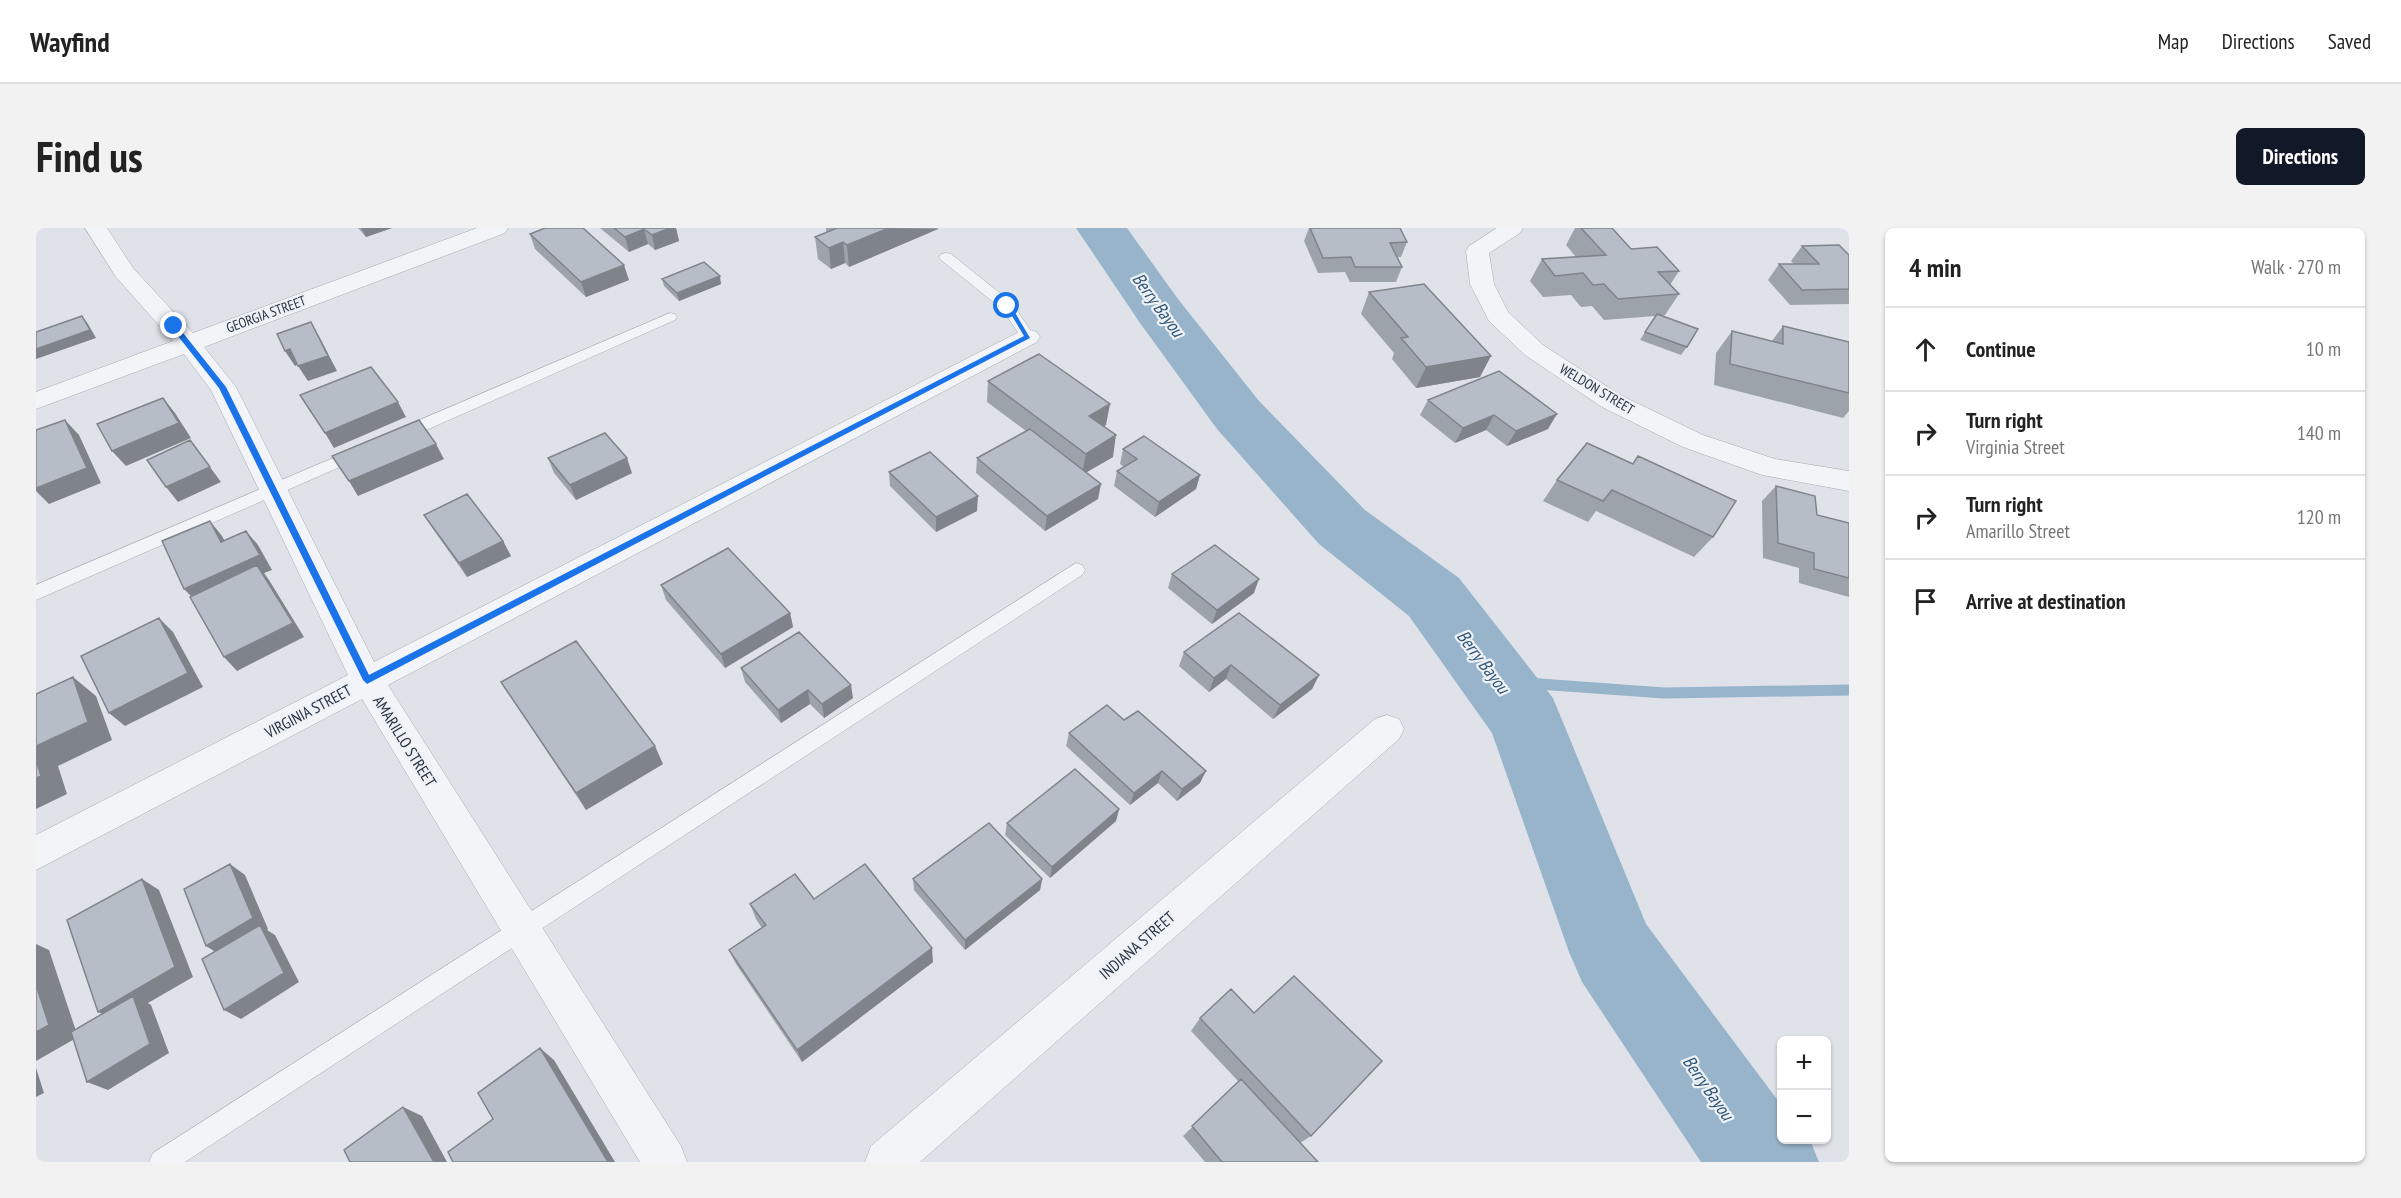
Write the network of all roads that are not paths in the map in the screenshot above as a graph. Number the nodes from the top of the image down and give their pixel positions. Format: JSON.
{"nodes":[{"id":1,"x":96,"y":228,"type":"edge"},
{"id":2,"x":497,"y":228,"type":"edge"},
{"id":3,"x":1512,"y":228,"type":"edge"},
{"id":4,"x":946,"y":257,"type":"dead end"},
{"id":5,"x":670,"y":317,"type":"dead end"},
{"id":6,"x":1028,"y":337,"type":"joint"},
{"id":7,"x":187,"y":344,"type":"junction"},
{"id":8,"x":36,"y":401,"type":"edge"},
{"id":9,"x":1849,"y":481,"type":"edge"},
{"id":10,"x":273,"y":490,"type":"junction"},
{"id":11,"x":1077,"y":570,"type":"dead end"},
{"id":12,"x":36,"y":593,"type":"edge"},
{"id":13,"x":367,"y":680,"type":"junction"},
{"id":14,"x":1387,"y":729,"type":"dead end"},
{"id":15,"x":36,"y":853,"type":"edge"},
{"id":16,"x":521,"y":930,"type":"junction"},
{"id":17,"x":162,"y":1162,"type":"edge"},
{"id":18,"x":665,"y":1162,"type":"edge"},
{"id":19,"x":887,"y":1162,"type":"edge"}],
"edges":[{"from":1,"to":7,"type":"street","name":"AMARILLO STREET"},
{"from":2,"to":7,"type":"street","name":"GEORGIA STREET"},
{"from":3,"to":9,"type":"street","name":"WELDON STREET"},
{"from":4,"to":6,"type":"lane"},
{"from":5,"to":10,"type":"lane"},
{"from":6,"to":13,"type":"street","name":"VIRGINIA STREET"},
{"from":7,"to":8,"type":"street","name":"GEORGIA STREET"},
{"from":7,"to":10,"type":"street","name":"AMARILLO STREET"},
{"from":10,"to":12,"type":"lane"},
{"from":10,"to":13,"type":"street","name":"AMARILLO STREET"},
{"from":11,"to":16,"type":"lane"},
{"from":13,"to":15,"type":"street","name":"VIRGINIA STREET"},
{"from":13,"to":16,"type":"street","name":"AMARILLO STREET"},
{"from":14,"to":19,"type":"street","name":"INDIANA STREET"},
{"from":16,"to":17,"type":"lane"},
{"from":16,"to":18,"type":"street","name":"AMARILLO STREET"}]}
